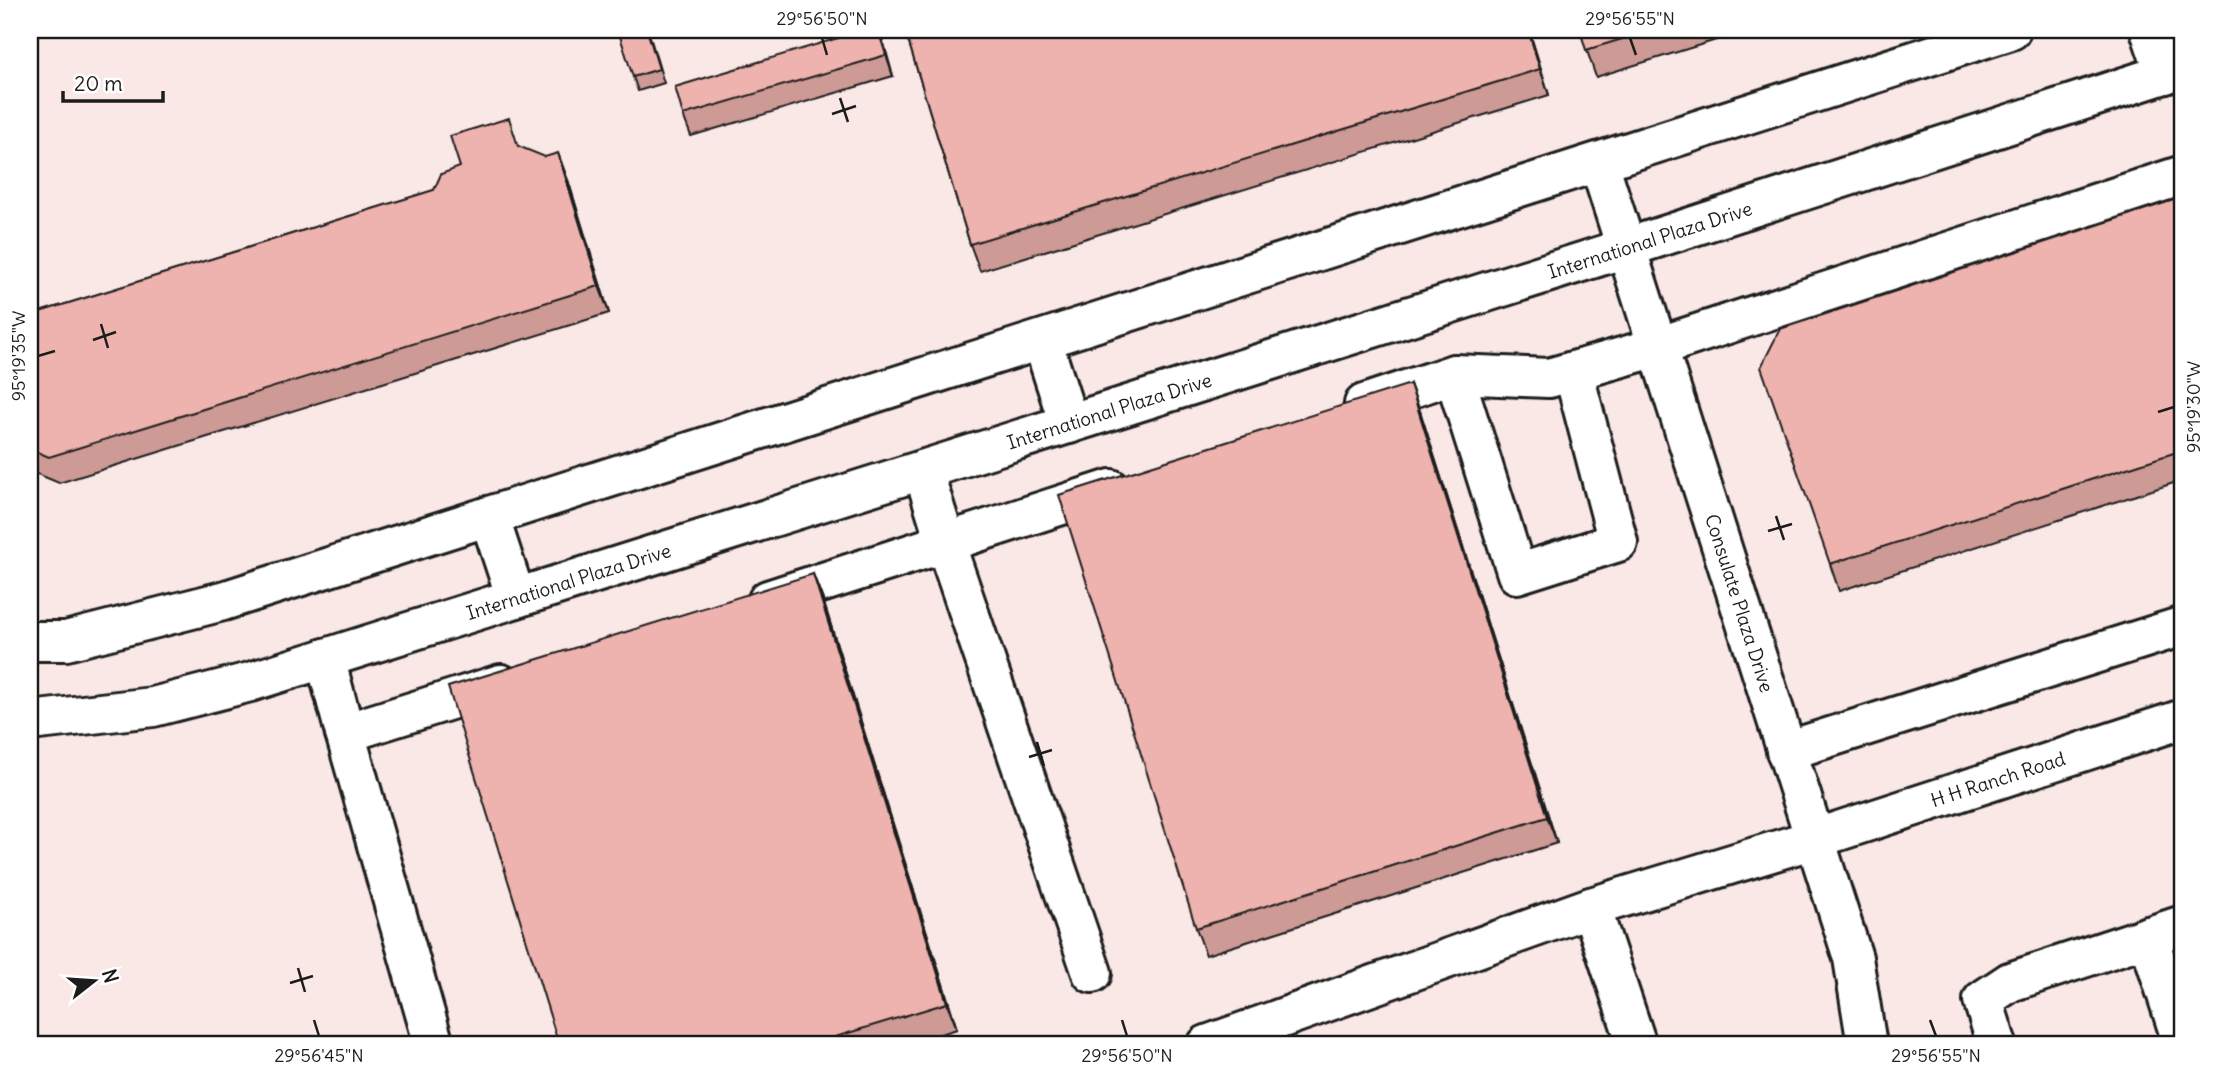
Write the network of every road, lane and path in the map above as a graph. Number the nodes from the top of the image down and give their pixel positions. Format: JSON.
{"nodes":[{"id":1,"x":2011,"y":30,"type":"edge"},
{"id":2,"x":2150,"y":30,"type":"edge"},
{"id":3,"x":2174,"y":71,"type":"edge"},
{"id":4,"x":1599,"y":163,"type":"junction"},
{"id":5,"x":2183,"y":175,"type":"edge"},
{"id":6,"x":1626,"y":248,"type":"junction"},
{"id":7,"x":1042,"y":340,"type":"junction"},
{"id":8,"x":1657,"y":347,"type":"junction"},
{"id":9,"x":1573,"y":371,"type":"junction"},
{"id":10,"x":1454,"y":374,"type":"junction"},
{"id":11,"x":1336,"y":413,"type":"edge"},
{"id":12,"x":1069,"y":424,"type":"junction"},
{"id":13,"x":923,"y":470,"type":"junction"},
{"id":14,"x":1141,"y":479,"type":"edge"},
{"id":15,"x":489,"y":516,"type":"junction"},
{"id":16,"x":946,"y":544,"type":"junction"},
{"id":17,"x":516,"y":598,"type":"junction"},
{"id":18,"x":737,"y":610,"type":"edge"},
{"id":19,"x":2183,"y":626,"type":"edge"},
{"id":20,"x":30,"y":641,"type":"edge"},
{"id":21,"x":325,"y":658,"type":"junction"},
{"id":22,"x":541,"y":672,"type":"edge"},
{"id":23,"x":2183,"y":719,"type":"edge"},
{"id":24,"x":30,"y":721,"type":"edge"},
{"id":25,"x":345,"y":733,"type":"junction"},
{"id":26,"x":1786,"y":751,"type":"junction"},
{"id":27,"x":1814,"y":839,"type":"junction"},
{"id":28,"x":1591,"y":907,"type":"junction"},
{"id":29,"x":2166,"y":930,"type":"edge"},
{"id":30,"x":1092,"y":973,"type":"dead end"},
{"id":31,"x":434,"y":1045,"type":"edge"},
{"id":32,"x":1207,"y":1045,"type":"edge"},
{"id":33,"x":1637,"y":1045,"type":"edge"},
{"id":34,"x":1867,"y":1045,"type":"edge"},
{"id":35,"x":1997,"y":1045,"type":"edge"},
{"id":36,"x":2183,"y":1045,"type":"edge"}],
"edges":[{"from":1,"to":4,"type":"street"},
{"from":2,"to":3,"type":"street"},
{"from":3,"to":6,"type":"street","name":"International Plaza Drive"},
{"from":4,"to":6,"type":"street","name":"Consulate Plaza Drive"},
{"from":4,"to":7,"type":"street"},
{"from":5,"to":8,"type":"street"},
{"from":6,"to":8,"type":"street","name":"Consulate Plaza Drive"},
{"from":6,"to":12,"type":"street","name":"International Plaza Drive"},
{"from":7,"to":12,"type":"street"},
{"from":7,"to":15,"type":"street"},
{"from":8,"to":9,"type":"street"},
{"from":8,"to":26,"type":"street","name":"Consulate Plaza Drive"},
{"from":9,"to":10,"type":"street"},
{"from":9,"to":10,"type":"street"},
{"from":10,"to":11,"type":"street"},
{"from":12,"to":13,"type":"street","name":"International Plaza Drive"},
{"from":13,"to":16,"type":"street"},
{"from":13,"to":17,"type":"street","name":"International Plaza Drive"},
{"from":14,"to":16,"type":"street"},
{"from":15,"to":17,"type":"street"},
{"from":15,"to":20,"type":"street"},
{"from":16,"to":18,"type":"street"},
{"from":16,"to":30,"type":"street"},
{"from":17,"to":21,"type":"street","name":"International Plaza Drive"},
{"from":19,"to":26,"type":"street"},
{"from":21,"to":24,"type":"street","name":"International Plaza Drive"},
{"from":21,"to":25,"type":"street"},
{"from":22,"to":25,"type":"street"},
{"from":23,"to":27,"type":"street","name":"H H Ranch Road"},
{"from":25,"to":31,"type":"street"},
{"from":26,"to":27,"type":"street","name":"Consulate Plaza Drive"},
{"from":27,"to":28,"type":"street","name":"H H Ranch Road"},
{"from":27,"to":34,"type":"street","name":"Consulate Plaza Drive"},
{"from":28,"to":32,"type":"street","name":"H H Ranch Road"},
{"from":28,"to":33,"type":"street"},
{"from":29,"to":35,"type":"street"},
{"from":29,"to":36,"type":"street"}]}
